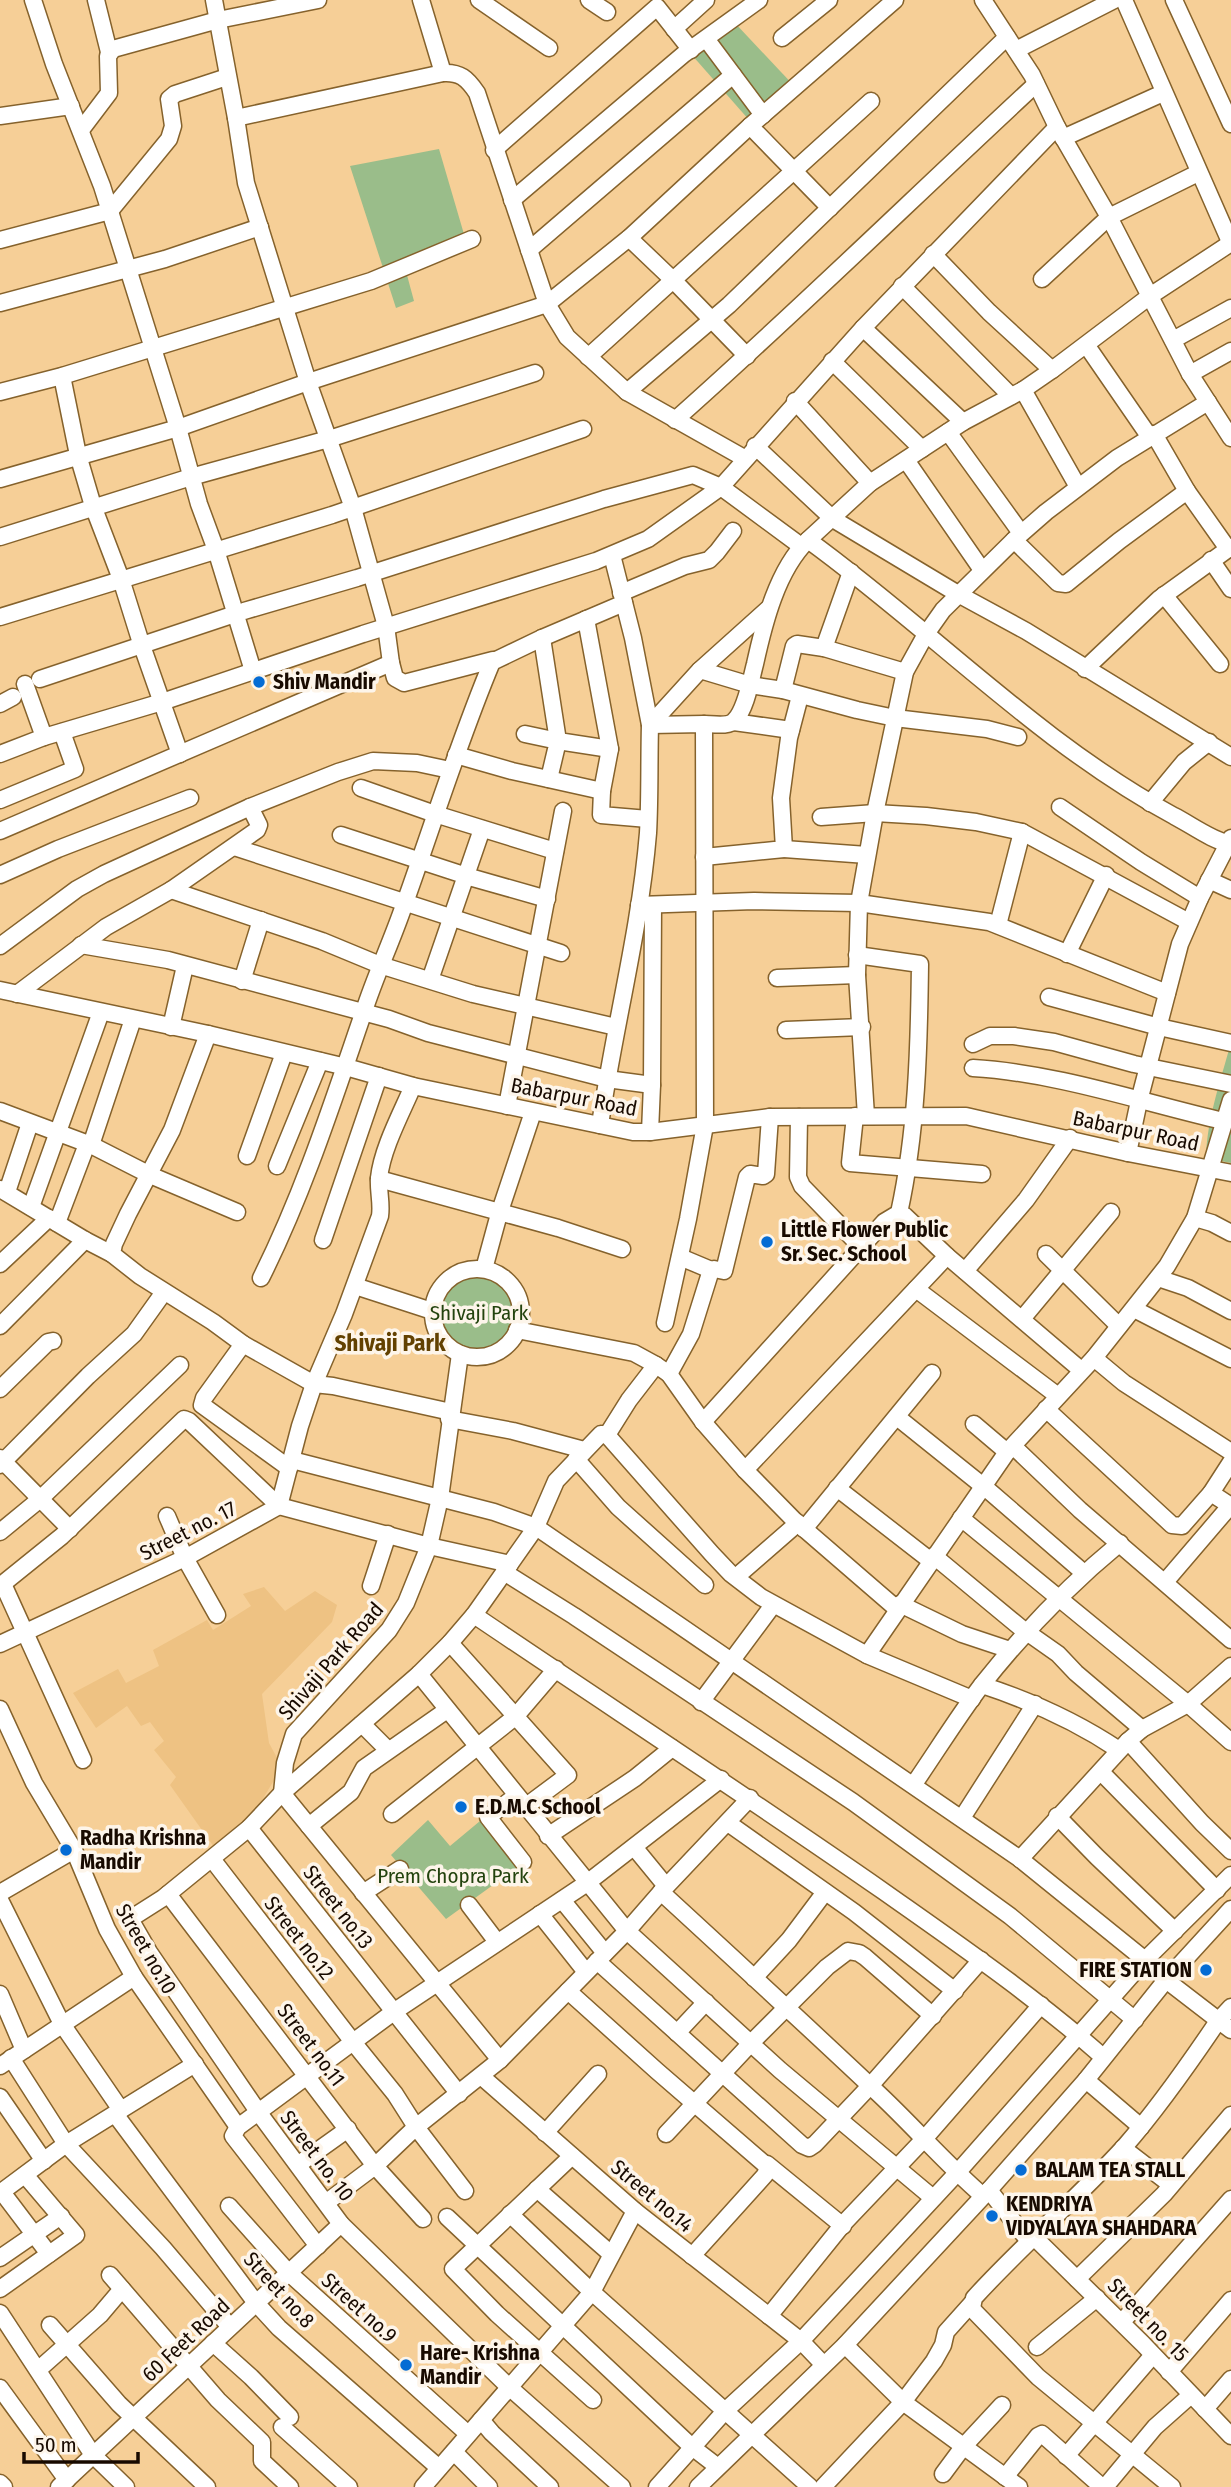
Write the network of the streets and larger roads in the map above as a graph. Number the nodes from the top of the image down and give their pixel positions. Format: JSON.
{"nodes":[{"id":1,"x":33,"y":0,"type":"edge"},
{"id":2,"x":96,"y":0,"type":"edge"},
{"id":3,"x":214,"y":0,"type":"edge"},
{"id":4,"x":317,"y":0,"type":"edge"},
{"id":5,"x":421,"y":0,"type":"edge"},
{"id":6,"x":479,"y":0,"type":"edge"},
{"id":7,"x":589,"y":0,"type":"edge"},
{"id":8,"x":706,"y":0,"type":"edge"},
{"id":9,"x":759,"y":0,"type":"edge"},
{"id":10,"x":829,"y":0,"type":"edge"},
{"id":11,"x":895,"y":0,"type":"edge"},
{"id":12,"x":983,"y":0,"type":"edge"},
{"id":13,"x":1114,"y":0,"type":"edge"},
{"id":14,"x":1124,"y":0,"type":"edge"},
{"id":15,"x":1174,"y":0,"type":"edge"},
{"id":16,"x":607,"y":12,"type":"dead end"},
{"id":17,"x":218,"y":20,"type":"junction"},
{"id":18,"x":674,"y":29,"type":"junction"},
{"id":19,"x":782,"y":38,"type":"dead end"},
{"id":20,"x":706,"y":40,"type":"junction"},
{"id":21,"x":1011,"y":43,"type":"junction"},
{"id":22,"x":550,"y":48,"type":"dead end"},
{"id":23,"x":691,"y":50,"type":"junction"},
{"id":24,"x":109,"y":52,"type":"junction"},
{"id":25,"x":443,"y":73,"type":"junction"},
{"id":26,"x":733,"y":75,"type":"junction"},
{"id":27,"x":227,"y":77,"type":"junction"},
{"id":28,"x":1036,"y":84,"type":"junction"},
{"id":29,"x":1163,"y":93,"type":"junction"},
{"id":30,"x":1225,"y":95,"type":"edge"},
{"id":31,"x":871,"y":101,"type":"dead end"},
{"id":32,"x":71,"y":106,"type":"junction"},
{"id":33,"x":0,"y":116,"type":"edge"},
{"id":34,"x":236,"y":118,"type":"junction"},
{"id":35,"x":757,"y":121,"type":"junction"},
{"id":36,"x":1231,"y":124,"type":"edge"},
{"id":37,"x":81,"y":130,"type":"junction"},
{"id":38,"x":1060,"y":133,"type":"junction"},
{"id":39,"x":494,"y":149,"type":"junction"},
{"id":40,"x":792,"y":171,"type":"junction"},
{"id":41,"x":1198,"y":173,"type":"junction"},
{"id":42,"x":512,"y":200,"type":"junction"},
{"id":43,"x":830,"y":208,"type":"junction"},
{"id":44,"x":110,"y":211,"type":"junction"},
{"id":45,"x":1109,"y":217,"type":"junction"},
{"id":46,"x":260,"y":227,"type":"junction"},
{"id":47,"x":629,"y":238,"type":"junction"},
{"id":48,"x":0,"y":240,"type":"edge"},
{"id":49,"x":472,"y":240,"type":"dead end"},
{"id":50,"x":1231,"y":244,"type":"edge"},
{"id":51,"x":528,"y":250,"type":"junction"},
{"id":52,"x":933,"y":254,"type":"junction"},
{"id":53,"x":128,"y":269,"type":"junction"},
{"id":54,"x":1042,"y":279,"type":"dead end"},
{"id":55,"x":673,"y":280,"type":"junction"},
{"id":56,"x":902,"y":286,"type":"junction"},
{"id":57,"x":1150,"y":296,"type":"junction"},
{"id":58,"x":0,"y":303,"type":"edge"},
{"id":59,"x":547,"y":304,"type":"junction"},
{"id":60,"x":286,"y":307,"type":"junction"},
{"id":61,"x":1231,"y":308,"type":"edge"},
{"id":62,"x":712,"y":321,"type":"junction"},
{"id":63,"x":863,"y":328,"type":"junction"},
{"id":64,"x":1173,"y":340,"type":"junction"},
{"id":65,"x":1087,"y":346,"type":"junction"},
{"id":66,"x":152,"y":348,"type":"junction"},
{"id":67,"x":1231,"y":351,"type":"edge"},
{"id":68,"x":747,"y":356,"type":"junction"},
{"id":69,"x":589,"y":357,"type":"junction"},
{"id":70,"x":832,"y":362,"type":"junction"},
{"id":71,"x":1052,"y":370,"type":"junction"},
{"id":72,"x":535,"y":373,"type":"dead end"},
{"id":73,"x":1190,"y":374,"type":"junction"},
{"id":74,"x":62,"y":376,"type":"junction"},
{"id":75,"x":308,"y":382,"type":"junction"},
{"id":76,"x":627,"y":392,"type":"junction"},
{"id":77,"x":0,"y":393,"type":"edge"},
{"id":78,"x":1017,"y":393,"type":"junction"},
{"id":79,"x":795,"y":401,"type":"junction"},
{"id":80,"x":1208,"y":402,"type":"junction"},
{"id":81,"x":675,"y":420,"type":"junction"},
{"id":82,"x":963,"y":422,"type":"junction"},
{"id":83,"x":178,"y":428,"type":"junction"},
{"id":84,"x":1228,"y":428,"type":"edge"},
{"id":85,"x":583,"y":429,"type":"dead end"},
{"id":86,"x":948,"y":432,"type":"junction"},
{"id":87,"x":1151,"y":435,"type":"junction"},
{"id":88,"x":329,"y":439,"type":"junction"},
{"id":89,"x":922,"y":449,"type":"junction"},
{"id":90,"x":750,"y":452,"type":"junction"},
{"id":91,"x":78,"y":455,"type":"junction"},
{"id":92,"x":906,"y":460,"type":"junction"},
{"id":93,"x":191,"y":477,"type":"junction"},
{"id":94,"x":0,"y":479,"type":"edge"},
{"id":95,"x":870,"y":483,"type":"junction"},
{"id":96,"x":721,"y":487,"type":"junction"},
{"id":97,"x":1078,"y":487,"type":"junction"},
{"id":98,"x":1187,"y":491,"type":"junction"},
{"id":99,"x":93,"y":506,"type":"junction"},
{"id":100,"x":353,"y":508,"type":"junction"},
{"id":101,"x":833,"y":519,"type":"junction"},
{"id":102,"x":733,"y":531,"type":"dead end"},
{"id":103,"x":1018,"y":536,"type":"junction"},
{"id":104,"x":0,"y":537,"type":"edge"},
{"id":105,"x":804,"y":543,"type":"junction"},
{"id":106,"x":1230,"y":548,"type":"edge"},
{"id":107,"x":216,"y":550,"type":"junction"},
{"id":108,"x":612,"y":555,"type":"junction"},
{"id":109,"x":1210,"y":560,"type":"junction"},
{"id":110,"x":982,"y":570,"type":"junction"},
{"id":111,"x":851,"y":572,"type":"junction"},
{"id":112,"x":372,"y":573,"type":"junction"},
{"id":113,"x":121,"y":579,"type":"junction"},
{"id":114,"x":1231,"y":589,"type":"edge"},
{"id":115,"x":958,"y":594,"type":"junction"},
{"id":116,"x":1164,"y":595,"type":"junction"},
{"id":117,"x":623,"y":598,"type":"junction"},
{"id":118,"x":771,"y":606,"type":"junction"},
{"id":119,"x":236,"y":613,"type":"junction"},
{"id":120,"x":0,"y":617,"type":"edge"},
{"id":121,"x":586,"y":619,"type":"junction"},
{"id":122,"x":386,"y":626,"type":"junction"},
{"id":123,"x":926,"y":634,"type":"junction"},
{"id":124,"x":542,"y":638,"type":"junction"},
{"id":125,"x":141,"y":643,"type":"junction"},
{"id":126,"x":824,"y":648,"type":"junction"},
{"id":127,"x":493,"y":660,"type":"junction"},
{"id":128,"x":391,"y":663,"type":"junction"},
{"id":129,"x":1220,"y":664,"type":"dead end"},
{"id":130,"x":1086,"y":669,"type":"junction"},
{"id":131,"x":700,"y":670,"type":"junction"},
{"id":132,"x":253,"y":671,"type":"junction"},
{"id":133,"x":905,"y":672,"type":"junction"},
{"id":134,"x":750,"y":685,"type":"junction"},
{"id":135,"x":783,"y":690,"type":"junction"},
{"id":136,"x":800,"y":696,"type":"junction"},
{"id":137,"x":162,"y":702,"type":"junction"},
{"id":138,"x":895,"y":718,"type":"junction"},
{"id":139,"x":734,"y":722,"type":"junction"},
{"id":140,"x":704,"y":724,"type":"junction"},
{"id":141,"x":650,"y":725,"type":"junction"},
{"id":142,"x":791,"y":730,"type":"junction"},
{"id":143,"x":62,"y":732,"type":"junction"},
{"id":144,"x":525,"y":734,"type":"dead end"},
{"id":145,"x":44,"y":737,"type":"junction"},
{"id":146,"x":1018,"y":737,"type":"dead end"},
{"id":147,"x":558,"y":741,"type":"junction"},
{"id":148,"x":1209,"y":742,"type":"junction"},
{"id":149,"x":610,"y":749,"type":"junction"},
{"id":150,"x":0,"y":754,"type":"edge"},
{"id":151,"x":180,"y":754,"type":"junction"},
{"id":152,"x":1231,"y":757,"type":"edge"},
{"id":153,"x":453,"y":762,"type":"junction"},
{"id":154,"x":549,"y":779,"type":"junction"},
{"id":155,"x":361,"y":788,"type":"dead end"},
{"id":156,"x":602,"y":791,"type":"junction"},
{"id":157,"x":190,"y":798,"type":"dead end"},
{"id":158,"x":0,"y":800,"type":"edge"},
{"id":159,"x":1150,"y":803,"type":"junction"},
{"id":160,"x":250,"y":807,"type":"junction"},
{"id":161,"x":1060,"y":807,"type":"dead end"},
{"id":162,"x":563,"y":810,"type":"dead end"},
{"id":163,"x":875,"y":813,"type":"junction"},
{"id":164,"x":435,"y":814,"type":"junction"},
{"id":165,"x":821,"y":817,"type":"dead end"},
{"id":166,"x":648,"y":819,"type":"junction"},
{"id":167,"x":482,"y":829,"type":"junction"},
{"id":168,"x":0,"y":831,"type":"edge"},
{"id":169,"x":1022,"y":832,"type":"junction"},
{"id":170,"x":341,"y":835,"type":"dead end"},
{"id":171,"x":1229,"y":842,"type":"edge"},
{"id":172,"x":234,"y":847,"type":"junction"},
{"id":173,"x":784,"y":849,"type":"junction"},
{"id":174,"x":555,"y":851,"type":"junction"},
{"id":175,"x":867,"y":855,"type":"junction"},
{"id":176,"x":704,"y":856,"type":"junction"},
{"id":177,"x":419,"y":861,"type":"junction"},
{"id":178,"x":0,"y":875,"type":"edge"},
{"id":179,"x":1106,"y":875,"type":"junction"},
{"id":180,"x":466,"y":876,"type":"junction"},
{"id":181,"x":1209,"y":880,"type":"junction"},
{"id":182,"x":171,"y":890,"type":"junction"},
{"id":183,"x":1231,"y":890,"type":"edge"},
{"id":184,"x":1200,"y":898,"type":"junction"},
{"id":185,"x":547,"y":899,"type":"junction"},
{"id":186,"x":405,"y":901,"type":"junction"},
{"id":187,"x":859,"y":903,"type":"junction"},
{"id":188,"x":705,"y":904,"type":"junction"},
{"id":189,"x":646,"y":905,"type":"junction"},
{"id":190,"x":452,"y":916,"type":"junction"},
{"id":191,"x":261,"y":919,"type":"junction"},
{"id":192,"x":1189,"y":922,"type":"junction"},
{"id":193,"x":998,"y":925,"type":"junction"},
{"id":194,"x":80,"y":945,"type":"junction"},
{"id":195,"x":538,"y":945,"type":"junction"},
{"id":196,"x":0,"y":946,"type":"edge"},
{"id":197,"x":561,"y":953,"type":"dead end"},
{"id":198,"x":1068,"y":954,"type":"junction"},
{"id":199,"x":857,"y":956,"type":"junction"},
{"id":200,"x":380,"y":965,"type":"junction"},
{"id":201,"x":185,"y":966,"type":"junction"},
{"id":202,"x":857,"y":975,"type":"junction"},
{"id":203,"x":777,"y":978,"type":"dead end"},
{"id":204,"x":430,"y":980,"type":"junction"},
{"id":205,"x":242,"y":981,"type":"junction"},
{"id":206,"x":0,"y":990,"type":"edge"},
{"id":207,"x":1167,"y":993,"type":"junction"},
{"id":208,"x":17,"y":994,"type":"junction"},
{"id":209,"x":1049,"y":997,"type":"dead end"},
{"id":210,"x":525,"y":1008,"type":"junction"},
{"id":211,"x":101,"y":1012,"type":"junction"},
{"id":212,"x":363,"y":1012,"type":"junction"},
{"id":213,"x":133,"y":1019,"type":"junction"},
{"id":214,"x":171,"y":1027,"type":"junction"},
{"id":215,"x":616,"y":1027,"type":"junction"},
{"id":216,"x":862,"y":1027,"type":"junction"},
{"id":217,"x":1158,"y":1027,"type":"junction"},
{"id":218,"x":786,"y":1030,"type":"dead end"},
{"id":219,"x":208,"y":1034,"type":"junction"},
{"id":220,"x":1231,"y":1043,"type":"edge"},
{"id":221,"x":973,"y":1044,"type":"dead end"},
{"id":222,"x":284,"y":1053,"type":"junction"},
{"id":223,"x":517,"y":1056,"type":"junction"},
{"id":224,"x":320,"y":1061,"type":"junction"},
{"id":225,"x":346,"y":1067,"type":"junction"},
{"id":226,"x":973,"y":1068,"type":"dead end"},
{"id":227,"x":1149,"y":1068,"type":"junction"},
{"id":228,"x":379,"y":1076,"type":"junction"},
{"id":229,"x":607,"y":1079,"type":"junction"},
{"id":230,"x":1231,"y":1084,"type":"edge"},
{"id":231,"x":652,"y":1085,"type":"junction"},
{"id":232,"x":413,"y":1086,"type":"junction"},
{"id":233,"x":1231,"y":1100,"type":"edge"},
{"id":234,"x":1139,"y":1101,"type":"junction"},
{"id":235,"x":507,"y":1106,"type":"junction"},
{"id":236,"x":0,"y":1111,"type":"edge"},
{"id":237,"x":533,"y":1112,"type":"junction"},
{"id":238,"x":915,"y":1115,"type":"junction"},
{"id":239,"x":860,"y":1116,"type":"junction"},
{"id":240,"x":770,"y":1117,"type":"junction"},
{"id":241,"x":800,"y":1117,"type":"junction"},
{"id":242,"x":1223,"y":1121,"type":"junction"},
{"id":243,"x":30,"y":1123,"type":"junction"},
{"id":244,"x":600,"y":1125,"type":"junction"},
{"id":245,"x":705,"y":1125,"type":"junction"},
{"id":246,"x":650,"y":1132,"type":"junction"},
{"id":247,"x":59,"y":1133,"type":"junction"},
{"id":248,"x":1070,"y":1138,"type":"junction"},
{"id":249,"x":89,"y":1145,"type":"junction"},
{"id":250,"x":1128,"y":1153,"type":"junction"},
{"id":251,"x":247,"y":1156,"type":"dead end"},
{"id":252,"x":277,"y":1166,"type":"dead end"},
{"id":253,"x":909,"y":1167,"type":"junction"},
{"id":254,"x":1210,"y":1169,"type":"junction"},
{"id":255,"x":1231,"y":1173,"type":"edge"},
{"id":256,"x":982,"y":1174,"type":"dead end"},
{"id":257,"x":150,"y":1175,"type":"junction"},
{"id":258,"x":379,"y":1180,"type":"junction"},
{"id":259,"x":4,"y":1190,"type":"edge"},
{"id":260,"x":31,"y":1207,"type":"junction"},
{"id":261,"x":237,"y":1212,"type":"dead end"},
{"id":262,"x":1111,"y":1212,"type":"dead end"},
{"id":263,"x":499,"y":1213,"type":"junction"},
{"id":264,"x":899,"y":1213,"type":"junction"},
{"id":265,"x":1195,"y":1218,"type":"junction"},
{"id":266,"x":53,"y":1221,"type":"junction"},
{"id":267,"x":1231,"y":1233,"type":"edge"},
{"id":268,"x":85,"y":1240,"type":"junction"},
{"id":269,"x":323,"y":1240,"type":"dead end"},
{"id":270,"x":861,"y":1247,"type":"junction"},
{"id":271,"x":622,"y":1249,"type":"dead end"},
{"id":272,"x":112,"y":1254,"type":"junction"},
{"id":273,"x":1046,"y":1254,"type":"dead end"},
{"id":274,"x":947,"y":1256,"type":"junction"},
{"id":275,"x":680,"y":1257,"type":"junction"},
{"id":276,"x":0,"y":1264,"type":"edge"},
{"id":277,"x":484,"y":1269,"type":"junction"},
{"id":278,"x":711,"y":1270,"type":"junction"},
{"id":279,"x":1062,"y":1270,"type":"junction"},
{"id":280,"x":965,"y":1271,"type":"junction"},
{"id":281,"x":261,"y":1278,"type":"dead end"},
{"id":282,"x":1158,"y":1278,"type":"junction"},
{"id":283,"x":355,"y":1286,"type":"junction"},
{"id":284,"x":916,"y":1289,"type":"junction"},
{"id":285,"x":164,"y":1292,"type":"junction"},
{"id":286,"x":1134,"y":1309,"type":"junction"},
{"id":287,"x":432,"y":1311,"type":"junction"},
{"id":288,"x":1231,"y":1311,"type":"edge"},
{"id":289,"x":1022,"y":1319,"type":"junction"},
{"id":290,"x":665,"y":1323,"type":"dead end"},
{"id":291,"x":0,"y":1326,"type":"edge"},
{"id":292,"x":1119,"y":1326,"type":"junction"},
{"id":293,"x":517,"y":1330,"type":"junction"},
{"id":294,"x":53,"y":1340,"type":"dead end"},
{"id":295,"x":243,"y":1344,"type":"junction"},
{"id":296,"x":460,"y":1354,"type":"junction"},
{"id":297,"x":1094,"y":1358,"type":"junction"},
{"id":298,"x":1231,"y":1359,"type":"edge"},
{"id":299,"x":180,"y":1364,"type":"dead end"},
{"id":300,"x":663,"y":1369,"type":"junction"},
{"id":301,"x":1082,"y":1370,"type":"junction"},
{"id":302,"x":932,"y":1373,"type":"dead end"},
{"id":303,"x":314,"y":1384,"type":"junction"},
{"id":304,"x":0,"y":1389,"type":"edge"},
{"id":305,"x":1058,"y":1396,"type":"junction"},
{"id":306,"x":1046,"y":1409,"type":"junction"},
{"id":307,"x":450,"y":1415,"type":"junction"},
{"id":308,"x":897,"y":1417,"type":"junction"},
{"id":309,"x":702,"y":1422,"type":"junction"},
{"id":310,"x":974,"y":1424,"type":"dead end"},
{"id":311,"x":607,"y":1434,"type":"junction"},
{"id":312,"x":1010,"y":1449,"type":"junction"},
{"id":313,"x":1231,"y":1452,"type":"edge"},
{"id":314,"x":580,"y":1454,"type":"junction"},
{"id":315,"x":1,"y":1461,"type":"edge"},
{"id":316,"x":1231,"y":1462,"type":"edge"},
{"id":317,"x":290,"y":1464,"type":"junction"},
{"id":318,"x":745,"y":1470,"type":"junction"},
{"id":319,"x":983,"y":1486,"type":"junction"},
{"id":320,"x":836,"y":1488,"type":"junction"},
{"id":321,"x":1211,"y":1493,"type":"junction"},
{"id":322,"x":440,"y":1498,"type":"junction"},
{"id":323,"x":40,"y":1500,"type":"junction"},
{"id":324,"x":279,"y":1506,"type":"junction"},
{"id":325,"x":1231,"y":1506,"type":"edge"},
{"id":326,"x":167,"y":1516,"type":"dead end"},
{"id":327,"x":961,"y":1518,"type":"junction"},
{"id":328,"x":801,"y":1526,"type":"junction"},
{"id":329,"x":536,"y":1527,"type":"junction"},
{"id":330,"x":70,"y":1529,"type":"junction"},
{"id":331,"x":0,"y":1532,"type":"edge"},
{"id":332,"x":388,"y":1534,"type":"junction"},
{"id":333,"x":1120,"y":1542,"type":"junction"},
{"id":334,"x":429,"y":1546,"type":"junction"},
{"id":335,"x":184,"y":1558,"type":"junction"},
{"id":336,"x":932,"y":1558,"type":"junction"},
{"id":337,"x":507,"y":1568,"type":"junction"},
{"id":338,"x":1084,"y":1573,"type":"junction"},
{"id":339,"x":736,"y":1577,"type":"junction"},
{"id":340,"x":1165,"y":1582,"type":"junction"},
{"id":341,"x":2,"y":1585,"type":"edge"},
{"id":342,"x":371,"y":1586,"type":"dead end"},
{"id":343,"x":705,"y":1586,"type":"dead end"},
{"id":344,"x":1060,"y":1598,"type":"junction"},
{"id":345,"x":773,"y":1605,"type":"junction"},
{"id":346,"x":899,"y":1606,"type":"junction"},
{"id":347,"x":217,"y":1615,"type":"dead end"},
{"id":348,"x":474,"y":1615,"type":"junction"},
{"id":349,"x":1027,"y":1632,"type":"junction"},
{"id":350,"x":25,"y":1633,"type":"junction"},
{"id":351,"x":1231,"y":1640,"type":"edge"},
{"id":352,"x":450,"y":1643,"type":"junction"},
{"id":353,"x":0,"y":1644,"type":"edge"},
{"id":354,"x":1010,"y":1650,"type":"junction"},
{"id":355,"x":867,"y":1655,"type":"junction"},
{"id":356,"x":733,"y":1661,"type":"junction"},
{"id":357,"x":1231,"y":1666,"type":"edge"},
{"id":358,"x":556,"y":1669,"type":"junction"},
{"id":359,"x":419,"y":1674,"type":"junction"},
{"id":360,"x":982,"y":1685,"type":"junction"},
{"id":361,"x":972,"y":1699,"type":"junction"},
{"id":362,"x":701,"y":1702,"type":"junction"},
{"id":363,"x":1035,"y":1704,"type":"junction"},
{"id":364,"x":1188,"y":1704,"type":"junction"},
{"id":365,"x":0,"y":1709,"type":"edge"},
{"id":366,"x":447,"y":1710,"type":"junction"},
{"id":367,"x":515,"y":1717,"type":"junction"},
{"id":368,"x":362,"y":1724,"type":"junction"},
{"id":369,"x":1142,"y":1729,"type":"junction"},
{"id":370,"x":1231,"y":1742,"type":"edge"},
{"id":371,"x":1124,"y":1746,"type":"junction"},
{"id":372,"x":477,"y":1747,"type":"junction"},
{"id":373,"x":672,"y":1748,"type":"junction"},
{"id":374,"x":388,"y":1750,"type":"junction"},
{"id":375,"x":83,"y":1760,"type":"dead end"},
{"id":376,"x":1101,"y":1772,"type":"junction"},
{"id":377,"x":721,"y":1779,"type":"junction"},
{"id":378,"x":914,"y":1784,"type":"junction"},
{"id":379,"x":282,"y":1793,"type":"junction"},
{"id":380,"x":750,"y":1798,"type":"junction"},
{"id":381,"x":521,"y":1801,"type":"junction"},
{"id":382,"x":392,"y":1814,"type":"dead end"},
{"id":383,"x":1057,"y":1816,"type":"junction"},
{"id":384,"x":962,"y":1818,"type":"junction"},
{"id":385,"x":728,"y":1823,"type":"junction"},
{"id":386,"x":309,"y":1826,"type":"junction"},
{"id":387,"x":249,"y":1828,"type":"junction"},
{"id":388,"x":548,"y":1836,"type":"junction"},
{"id":389,"x":634,"y":1847,"type":"junction"},
{"id":390,"x":74,"y":1850,"type":"junction"},
{"id":391,"x":1231,"y":1851,"type":"edge"},
{"id":392,"x":212,"y":1859,"type":"junction"},
{"id":393,"x":1020,"y":1859,"type":"junction"},
{"id":394,"x":523,"y":1862,"type":"dead end"},
{"id":395,"x":400,"y":1869,"type":"dead end"},
{"id":396,"x":1231,"y":1875,"type":"edge"},
{"id":397,"x":587,"y":1883,"type":"junction"},
{"id":398,"x":663,"y":1889,"type":"junction"},
{"id":399,"x":1217,"y":1890,"type":"junction"},
{"id":400,"x":825,"y":1892,"type":"junction"},
{"id":401,"x":0,"y":1893,"type":"edge"},
{"id":402,"x":363,"y":1893,"type":"junction"},
{"id":403,"x":168,"y":1894,"type":"junction"},
{"id":404,"x":0,"y":1900,"type":"edge"},
{"id":405,"x":562,"y":1900,"type":"junction"},
{"id":406,"x":469,"y":1905,"type":"dead end"},
{"id":407,"x":1231,"y":1909,"type":"edge"},
{"id":408,"x":540,"y":1914,"type":"junction"},
{"id":409,"x":627,"y":1931,"type":"junction"},
{"id":410,"x":1175,"y":1931,"type":"junction"},
{"id":411,"x":497,"y":1942,"type":"junction"},
{"id":412,"x":981,"y":1960,"type":"junction"},
{"id":413,"x":1145,"y":1960,"type":"junction"},
{"id":414,"x":596,"y":1962,"type":"junction"},
{"id":415,"x":134,"y":1977,"type":"junction"},
{"id":416,"x":754,"y":1978,"type":"junction"},
{"id":417,"x":1166,"y":1980,"type":"junction"},
{"id":418,"x":437,"y":1984,"type":"junction"},
{"id":419,"x":568,"y":1991,"type":"junction"},
{"id":420,"x":955,"y":1991,"type":"junction"},
{"id":421,"x":0,"y":1994,"type":"edge"},
{"id":422,"x":1111,"y":1999,"type":"junction"},
{"id":423,"x":706,"y":2002,"type":"junction"},
{"id":424,"x":1041,"y":2005,"type":"junction"},
{"id":425,"x":1231,"y":2007,"type":"edge"},
{"id":426,"x":786,"y":2008,"type":"junction"},
{"id":427,"x":395,"y":2011,"type":"junction"},
{"id":428,"x":933,"y":2015,"type":"junction"},
{"id":429,"x":1135,"y":2020,"type":"junction"},
{"id":430,"x":62,"y":2024,"type":"junction"},
{"id":431,"x":1224,"y":2025,"type":"edge"},
{"id":432,"x":677,"y":2034,"type":"junction"},
{"id":433,"x":1078,"y":2035,"type":"junction"},
{"id":434,"x":353,"y":2042,"type":"junction"},
{"id":435,"x":751,"y":2043,"type":"junction"},
{"id":436,"x":1103,"y":2057,"type":"junction"},
{"id":437,"x":12,"y":2058,"type":"edge"},
{"id":438,"x":500,"y":2060,"type":"junction"},
{"id":439,"x":195,"y":2064,"type":"junction"},
{"id":440,"x":723,"y":2073,"type":"junction"},
{"id":441,"x":598,"y":2074,"type":"dead end"},
{"id":442,"x":308,"y":2076,"type":"junction"},
{"id":443,"x":481,"y":2076,"type":"junction"},
{"id":444,"x":1086,"y":2080,"type":"junction"},
{"id":445,"x":870,"y":2086,"type":"junction"},
{"id":446,"x":459,"y":2094,"type":"junction"},
{"id":447,"x":0,"y":2097,"type":"edge"},
{"id":448,"x":694,"y":2104,"type":"junction"},
{"id":449,"x":118,"y":2112,"type":"junction"},
{"id":450,"x":259,"y":2113,"type":"junction"},
{"id":451,"x":1231,"y":2115,"type":"edge"},
{"id":452,"x":839,"y":2119,"type":"junction"},
{"id":453,"x":238,"y":2127,"type":"junction"},
{"id":454,"x":416,"y":2127,"type":"junction"},
{"id":455,"x":1141,"y":2127,"type":"junction"},
{"id":456,"x":348,"y":2129,"type":"junction"},
{"id":457,"x":545,"y":2133,"type":"junction"},
{"id":458,"x":666,"y":2134,"type":"dead end"},
{"id":459,"x":925,"y":2138,"type":"junction"},
{"id":460,"x":66,"y":2144,"type":"junction"},
{"id":461,"x":1123,"y":2148,"type":"junction"},
{"id":462,"x":572,"y":2156,"type":"junction"},
{"id":463,"x":44,"y":2161,"type":"junction"},
{"id":464,"x":299,"y":2164,"type":"junction"},
{"id":465,"x":766,"y":2164,"type":"junction"},
{"id":466,"x":375,"y":2166,"type":"junction"},
{"id":467,"x":896,"y":2166,"type":"junction"},
{"id":468,"x":25,"y":2175,"type":"junction"},
{"id":469,"x":963,"y":2179,"type":"junction"},
{"id":470,"x":1171,"y":2185,"type":"junction"},
{"id":471,"x":537,"y":2189,"type":"junction"},
{"id":472,"x":465,"y":2191,"type":"dead end"},
{"id":473,"x":1,"y":2193,"type":"edge"},
{"id":474,"x":986,"y":2193,"type":"junction"},
{"id":475,"x":933,"y":2198,"type":"junction"},
{"id":476,"x":1231,"y":2199,"type":"edge"},
{"id":477,"x":327,"y":2202,"type":"junction"},
{"id":478,"x":229,"y":2206,"type":"dead end"},
{"id":479,"x":635,"y":2211,"type":"junction"},
{"id":480,"x":510,"y":2214,"type":"junction"},
{"id":481,"x":61,"y":2217,"type":"junction"},
{"id":482,"x":447,"y":2217,"type":"dead end"},
{"id":483,"x":423,"y":2219,"type":"dead end"},
{"id":484,"x":341,"y":2224,"type":"junction"},
{"id":485,"x":843,"y":2225,"type":"junction"},
{"id":486,"x":34,"y":2235,"type":"junction"},
{"id":487,"x":1031,"y":2238,"type":"junction"},
{"id":488,"x":318,"y":2246,"type":"junction"},
{"id":489,"x":477,"y":2246,"type":"junction"},
{"id":490,"x":611,"y":2254,"type":"junction"},
{"id":491,"x":49,"y":2255,"type":"junction"},
{"id":492,"x":692,"y":2256,"type":"junction"},
{"id":493,"x":0,"y":2259,"type":"edge"},
{"id":494,"x":289,"y":2273,"type":"junction"},
{"id":495,"x":110,"y":2275,"type":"dead end"},
{"id":496,"x":1077,"y":2279,"type":"junction"},
{"id":497,"x":122,"y":2289,"type":"junction"},
{"id":498,"x":0,"y":2290,"type":"edge"},
{"id":499,"x":592,"y":2292,"type":"junction"},
{"id":500,"x":1097,"y":2298,"type":"junction"},
{"id":501,"x":1231,"y":2300,"type":"edge"},
{"id":502,"x":256,"y":2303,"type":"junction"},
{"id":503,"x":972,"y":2303,"type":"junction"},
{"id":504,"x":0,"y":2313,"type":"edge"},
{"id":505,"x":769,"y":2316,"type":"junction"},
{"id":506,"x":1122,"y":2322,"type":"junction"},
{"id":507,"x":50,"y":2325,"type":"dead end"},
{"id":508,"x":230,"y":2327,"type":"junction"},
{"id":509,"x":563,"y":2327,"type":"junction"},
{"id":510,"x":213,"y":2343,"type":"junction"},
{"id":511,"x":68,"y":2345,"type":"junction"},
{"id":512,"x":845,"y":2345,"type":"junction"},
{"id":513,"x":1037,"y":2347,"type":"dead end"},
{"id":514,"x":811,"y":2351,"type":"junction"},
{"id":515,"x":540,"y":2354,"type":"junction"},
{"id":516,"x":1153,"y":2355,"type":"junction"},
{"id":517,"x":188,"y":2367,"type":"junction"},
{"id":518,"x":38,"y":2370,"type":"junction"},
{"id":519,"x":1169,"y":2372,"type":"junction"},
{"id":520,"x":1231,"y":2379,"type":"edge"},
{"id":521,"x":509,"y":2387,"type":"junction"},
{"id":522,"x":0,"y":2388,"type":"edge"},
{"id":523,"x":1191,"y":2395,"type":"junction"},
{"id":524,"x":593,"y":2400,"type":"dead end"},
{"id":525,"x":903,"y":2402,"type":"junction"},
{"id":526,"x":1002,"y":2405,"type":"dead end"},
{"id":527,"x":1205,"y":2409,"type":"junction"},
{"id":528,"x":133,"y":2418,"type":"junction"},
{"id":529,"x":481,"y":2420,"type":"junction"},
{"id":530,"x":739,"y":2422,"type":"junction"},
{"id":531,"x":1093,"y":2423,"type":"junction"},
{"id":532,"x":468,"y":2434,"type":"junction"},
{"id":533,"x":1231,"y":2436,"type":"edge"},
{"id":534,"x":692,"y":2447,"type":"junction"},
{"id":535,"x":963,"y":2447,"type":"junction"},
{"id":536,"x":454,"y":2452,"type":"junction"},
{"id":537,"x":1133,"y":2454,"type":"junction"},
{"id":538,"x":93,"y":2455,"type":"junction"},
{"id":539,"x":1066,"y":2456,"type":"junction"},
{"id":540,"x":718,"y":2467,"type":"junction"},
{"id":541,"x":439,"y":2469,"type":"junction"},
{"id":542,"x":943,"y":2474,"type":"dead end"},
{"id":543,"x":1005,"y":2477,"type":"junction"},
{"id":544,"x":0,"y":2483,"type":"edge"},
{"id":545,"x":63,"y":2483,"type":"edge"},
{"id":546,"x":4,"y":2487,"type":"edge"},
{"id":547,"x":126,"y":2487,"type":"edge"},
{"id":548,"x":207,"y":2487,"type":"edge"},
{"id":549,"x":290,"y":2487,"type":"edge"},
{"id":550,"x":349,"y":2487,"type":"edge"},
{"id":551,"x":424,"y":2487,"type":"edge"},
{"id":552,"x":489,"y":2487,"type":"edge"},
{"id":553,"x":550,"y":2487,"type":"edge"},
{"id":554,"x":622,"y":2487,"type":"edge"},
{"id":555,"x":657,"y":2487,"type":"edge"},
{"id":556,"x":698,"y":2487,"type":"edge"},
{"id":557,"x":810,"y":2487,"type":"edge"},
{"id":558,"x":823,"y":2487,"type":"edge"},
{"id":559,"x":1019,"y":2487,"type":"edge"},
{"id":560,"x":1104,"y":2487,"type":"edge"},
{"id":561,"x":1172,"y":2487,"type":"edge"}],
"edges":[{"from":1,"to":32,"type":"street"},
{"from":2,"to":24,"type":"street"},
{"from":3,"to":17,"type":"street"},
{"from":4,"to":17,"type":"street"},
{"from":5,"to":25,"type":"street"},
{"from":6,"to":22,"type":"street"},
{"from":7,"to":16,"type":"street"},
{"from":8,"to":18,"type":"street"},
{"from":9,"to":20,"type":"street"},
{"from":10,"to":19,"type":"street"},
{"from":11,"to":35,"type":"street"},
{"from":12,"to":21,"type":"street"},
{"from":13,"to":21,"type":"street"},
{"from":14,"to":29,"type":"street"},
{"from":15,"to":30,"type":"street"},
{"from":17,"to":24,"type":"street"},
{"from":17,"to":27,"type":"street"},
{"from":18,"to":23,"type":"street"},
{"from":18,"to":39,"type":"street"},
{"from":20,"to":23,"type":"street"},
{"from":20,"to":26,"type":"street"},
{"from":21,"to":28,"type":"street"},
{"from":21,"to":43,"type":"street"},
{"from":23,"to":42,"type":"street"},
{"from":24,"to":37,"type":"street"},
{"from":25,"to":34,"type":"street"},
{"from":25,"to":39,"type":"street"},
{"from":26,"to":35,"type":"street"},
{"from":26,"to":51,"type":"street"},
{"from":27,"to":34,"type":"street"},
{"from":27,"to":44,"type":"street"},
{"from":28,"to":38,"type":"street"},
{"from":28,"to":68,"type":"street"},
{"from":29,"to":38,"type":"street"},
{"from":29,"to":41,"type":"street"},
{"from":30,"to":36,"type":"street"},
{"from":31,"to":40,"type":"street"},
{"from":32,"to":33,"type":"street"},
{"from":32,"to":37,"type":"street"},
{"from":34,"to":46,"type":"street"},
{"from":35,"to":40,"type":"street"},
{"from":35,"to":47,"type":"street"},
{"from":37,"to":44,"type":"street"},
{"from":38,"to":45,"type":"street"},
{"from":38,"to":52,"type":"street"},
{"from":39,"to":42,"type":"street"},
{"from":40,"to":43,"type":"street"},
{"from":40,"to":55,"type":"street"},
{"from":41,"to":45,"type":"street"},
{"from":41,"to":50,"type":"street"},
{"from":42,"to":51,"type":"street"},
{"from":43,"to":62,"type":"street"},
{"from":44,"to":48,"type":"street"},
{"from":44,"to":53,"type":"street"},
{"from":45,"to":54,"type":"street"},
{"from":45,"to":57,"type":"street"},
{"from":46,"to":53,"type":"street"},
{"from":46,"to":60,"type":"street"},
{"from":47,"to":55,"type":"street"},
{"from":47,"to":59,"type":"street"},
{"from":49,"to":60,"type":"street"},
{"from":50,"to":57,"type":"street"},
{"from":51,"to":59,"type":"street"},
{"from":52,"to":56,"type":"street"},
{"from":52,"to":71,"type":"street"},
{"from":53,"to":58,"type":"street"},
{"from":53,"to":66,"type":"street"},
{"from":55,"to":62,"type":"street"},
{"from":55,"to":69,"type":"street"},
{"from":56,"to":63,"type":"street"},
{"from":56,"to":78,"type":"street"},
{"from":57,"to":64,"type":"street"},
{"from":57,"to":65,"type":"street"},
{"from":59,"to":69,"type":"street"},
{"from":59,"to":75,"type":"street"},
{"from":60,"to":66,"type":"street"},
{"from":60,"to":75,"type":"street"},
{"from":61,"to":64,"type":"street"},
{"from":62,"to":68,"type":"street"},
{"from":62,"to":76,"type":"street"},
{"from":63,"to":70,"type":"street"},
{"from":63,"to":82,"type":"street"},
{"from":64,"to":73,"type":"street"},
{"from":65,"to":71,"type":"street"},
{"from":65,"to":87,"type":"street"},
{"from":66,"to":74,"type":"street"},
{"from":66,"to":83,"type":"street"},
{"from":67,"to":73,"type":"street"},
{"from":68,"to":81,"type":"street"},
{"from":69,"to":76,"type":"street"},
{"from":70,"to":79,"type":"street"},
{"from":70,"to":89,"type":"street"},
{"from":71,"to":78,"type":"street"},
{"from":72,"to":88,"type":"street"},
{"from":73,"to":80,"type":"street"},
{"from":74,"to":77,"type":"street"},
{"from":74,"to":91,"type":"street"},
{"from":75,"to":83,"type":"street"},
{"from":75,"to":88,"type":"street"},
{"from":76,"to":81,"type":"street"},
{"from":78,"to":82,"type":"street"},
{"from":78,"to":97,"type":"street"},
{"from":79,"to":90,"type":"street"},
{"from":79,"to":95,"type":"street"},
{"from":80,"to":84,"type":"street"},
{"from":80,"to":87,"type":"street"},
{"from":81,"to":90,"type":"street"},
{"from":82,"to":86,"type":"street"},
{"from":83,"to":91,"type":"street"},
{"from":83,"to":93,"type":"street"},
{"from":85,"to":100,"type":"street"},
{"from":86,"to":89,"type":"street"},
{"from":86,"to":103,"type":"street"},
{"from":87,"to":97,"type":"street"},
{"from":87,"to":98,"type":"street"},
{"from":88,"to":93,"type":"street"},
{"from":88,"to":100,"type":"street"},
{"from":89,"to":92,"type":"street"},
{"from":90,"to":96,"type":"street"},
{"from":90,"to":101,"type":"street"},
{"from":91,"to":94,"type":"street"},
{"from":91,"to":99,"type":"street"},
{"from":92,"to":95,"type":"street"},
{"from":92,"to":110,"type":"street"},
{"from":93,"to":99,"type":"street"},
{"from":93,"to":107,"type":"street"},
{"from":95,"to":101,"type":"street"},
{"from":96,"to":105,"type":"street"},
{"from":96,"to":108,"type":"street"},
{"from":96,"to":112,"type":"street"},
{"from":97,"to":103,"type":"street"},
{"from":98,"to":103,"type":"street"},
{"from":98,"to":106,"type":"street"},
{"from":99,"to":104,"type":"street"},
{"from":99,"to":113,"type":"street"},
{"from":100,"to":107,"type":"street"},
{"from":100,"to":112,"type":"street"},
{"from":101,"to":105,"type":"street"},
{"from":101,"to":115,"type":"street"},
{"from":102,"to":117,"type":"street"},
{"from":103,"to":110,"type":"street"},
{"from":105,"to":111,"type":"street"},
{"from":105,"to":118,"type":"street"},
{"from":106,"to":109,"type":"street"},
{"from":107,"to":113,"type":"street"},
{"from":107,"to":119,"type":"street"},
{"from":108,"to":117,"type":"street"},
{"from":108,"to":122,"type":"street"},
{"from":109,"to":114,"type":"street"},
{"from":109,"to":116,"type":"street"},
{"from":110,"to":115,"type":"street"},
{"from":111,"to":123,"type":"street"},
{"from":111,"to":126,"type":"street"},
{"from":112,"to":119,"type":"street"},
{"from":112,"to":122,"type":"street"},
{"from":113,"to":120,"type":"street"},
{"from":113,"to":125,"type":"street"},
{"from":115,"to":123,"type":"street"},
{"from":115,"to":130,"type":"street"},
{"from":116,"to":129,"type":"street"},
{"from":116,"to":130,"type":"street"},
{"from":117,"to":121,"type":"street"},
{"from":117,"to":141,"type":"street"},
{"from":118,"to":131,"type":"street"},
{"from":118,"to":134,"type":"street"},
{"from":119,"to":125,"type":"street"},
{"from":119,"to":132,"type":"street"},
{"from":121,"to":124,"type":"street"},
{"from":121,"to":149,"type":"street"},
{"from":122,"to":128,"type":"street"},
{"from":122,"to":132,"type":"street"},
{"from":123,"to":133,"type":"street"},
{"from":123,"to":159,"type":"street"},
{"from":124,"to":127,"type":"street"},
{"from":124,"to":147,"type":"street"},
{"from":125,"to":137,"type":"street"},
{"from":125,"to":145,"type":"street"},
{"from":126,"to":133,"type":"street"},
{"from":126,"to":135,"type":"street"},
{"from":127,"to":128,"type":"street"},
{"from":127,"to":153,"type":"street"},
{"from":128,"to":151,"type":"street"},
{"from":130,"to":148,"type":"street"},
{"from":131,"to":134,"type":"street"},
{"from":131,"to":141,"type":"street"},
{"from":132,"to":137,"type":"street"},
{"from":133,"to":138,"type":"street"},
{"from":134,"to":135,"type":"street"},
{"from":134,"to":139,"type":"street"},
{"from":135,"to":136,"type":"street"},
{"from":136,"to":138,"type":"street"},
{"from":136,"to":142,"type":"street"},
{"from":137,"to":143,"type":"street"},
{"from":137,"to":151,"type":"street"},
{"from":138,"to":146,"type":"street"},
{"from":138,"to":163,"type":"street"},
{"from":139,"to":140,"type":"street"},
{"from":139,"to":142,"type":"street"},
{"from":140,"to":141,"type":"street"},
{"from":140,"to":176,"type":"street"},
{"from":141,"to":166,"type":"street"},
{"from":142,"to":173,"type":"street"},
{"from":143,"to":145,"type":"street"},
{"from":143,"to":158,"type":"street"},
{"from":144,"to":147,"type":"street"},
{"from":145,"to":150,"type":"street"},
{"from":147,"to":149,"type":"street"},
{"from":147,"to":154,"type":"street"},
{"from":148,"to":152,"type":"street"},
{"from":148,"to":159,"type":"street"},
{"from":149,"to":156,"type":"street"},
{"from":151,"to":168,"type":"street"},
{"from":153,"to":154,"type":"street"},
{"from":153,"to":160,"type":"street"},
{"from":153,"to":164,"type":"street"},
{"from":154,"to":156,"type":"street"},
{"from":155,"to":164,"type":"street"},
{"from":156,"to":166,"type":"street"},
{"from":157,"to":178,"type":"street"},
{"from":159,"to":171,"type":"street"},
{"from":160,"to":172,"type":"street"},
{"from":160,"to":196,"type":"street"},
{"from":161,"to":184,"type":"street"},
{"from":162,"to":174,"type":"street"},
{"from":163,"to":165,"type":"street"},
{"from":163,"to":169,"type":"street"},
{"from":163,"to":175,"type":"street"},
{"from":164,"to":167,"type":"street"},
{"from":164,"to":177,"type":"street"},
{"from":166,"to":189,"type":"street"},
{"from":167,"to":174,"type":"street"},
{"from":167,"to":180,"type":"street"},
{"from":169,"to":179,"type":"street"},
{"from":169,"to":193,"type":"street"},
{"from":170,"to":177,"type":"street"},
{"from":171,"to":181,"type":"street"},
{"from":172,"to":182,"type":"street"},
{"from":172,"to":186,"type":"street"},
{"from":173,"to":175,"type":"street"},
{"from":173,"to":176,"type":"street"},
{"from":174,"to":185,"type":"street"},
{"from":175,"to":187,"type":"street"},
{"from":176,"to":188,"type":"street"},
{"from":177,"to":180,"type":"street"},
{"from":177,"to":186,"type":"street"},
{"from":179,"to":192,"type":"street"},
{"from":179,"to":198,"type":"street"},
{"from":180,"to":185,"type":"street"},
{"from":180,"to":190,"type":"street"},
{"from":181,"to":183,"type":"street"},
{"from":181,"to":184,"type":"street"},
{"from":182,"to":191,"type":"street"},
{"from":182,"to":194,"type":"street"},
{"from":184,"to":192,"type":"street"},
{"from":185,"to":195,"type":"street"},
{"from":186,"to":190,"type":"street"},
{"from":186,"to":200,"type":"street"},
{"from":187,"to":188,"type":"street"},
{"from":187,"to":193,"type":"street"},
{"from":187,"to":199,"type":"street"},
{"from":188,"to":189,"type":"street"},
{"from":188,"to":245,"type":"street"},
{"from":189,"to":215,"type":"street"},
{"from":189,"to":231,"type":"street"},
{"from":190,"to":195,"type":"street"},
{"from":190,"to":204,"type":"street"},
{"from":191,"to":200,"type":"street"},
{"from":191,"to":205,"type":"street"},
{"from":192,"to":207,"type":"street"},
{"from":193,"to":198,"type":"street"},
{"from":194,"to":201,"type":"street"},
{"from":194,"to":208,"type":"street"},
{"from":195,"to":197,"type":"street"},
{"from":195,"to":210,"type":"street"},
{"from":198,"to":207,"type":"street"},
{"from":199,"to":202,"type":"street"},
{"from":199,"to":238,"type":"street"},
{"from":200,"to":204,"type":"street"},
{"from":200,"to":212,"type":"street"},
{"from":201,"to":205,"type":"street"},
{"from":201,"to":214,"type":"street"},
{"from":202,"to":203,"type":"street"},
{"from":202,"to":216,"type":"street"},
{"from":204,"to":210,"type":"street"},
{"from":205,"to":212,"type":"street"},
{"from":206,"to":208,"type":"street","name":"Babarpur Road"},
{"from":207,"to":217,"type":"street"},
{"from":208,"to":211,"type":"street","name":"Babarpur Road"},
{"from":209,"to":217,"type":"street"},
{"from":210,"to":215,"type":"street"},
{"from":210,"to":223,"type":"street"},
{"from":211,"to":213,"type":"street","name":"Babarpur Road"},
{"from":211,"to":247,"type":"street"},
{"from":212,"to":223,"type":"street"},
{"from":212,"to":225,"type":"street"},
{"from":213,"to":214,"type":"street","name":"Babarpur Road"},
{"from":213,"to":249,"type":"street"},
{"from":214,"to":219,"type":"street","name":"Babarpur Road"},
{"from":215,"to":229,"type":"street"},
{"from":216,"to":218,"type":"street"},
{"from":216,"to":239,"type":"street"},
{"from":217,"to":220,"type":"street"},
{"from":217,"to":227,"type":"street"},
{"from":219,"to":222,"type":"street","name":"Babarpur Road"},
{"from":219,"to":257,"type":"street"},
{"from":221,"to":227,"type":"street"},
{"from":222,"to":224,"type":"street","name":"Babarpur Road"},
{"from":222,"to":251,"type":"street"},
{"from":223,"to":229,"type":"street"},
{"from":223,"to":235,"type":"street"},
{"from":224,"to":225,"type":"street","name":"Babarpur Road"},
{"from":224,"to":252,"type":"street"},
{"from":225,"to":228,"type":"street","name":"Babarpur Road"},
{"from":225,"to":281,"type":"street"},
{"from":226,"to":234,"type":"street"},
{"from":227,"to":230,"type":"street"},
{"from":227,"to":234,"type":"street"},
{"from":228,"to":232,"type":"street","name":"Babarpur Road"},
{"from":228,"to":269,"type":"street"},
{"from":229,"to":231,"type":"street"},
{"from":229,"to":244,"type":"street"},
{"from":231,"to":246,"type":"street"},
{"from":232,"to":235,"type":"street","name":"Babarpur Road"},
{"from":232,"to":258,"type":"street"},
{"from":233,"to":242,"type":"street"},
{"from":234,"to":242,"type":"street"},
{"from":234,"to":250,"type":"street"},
{"from":235,"to":237,"type":"street","name":"Babarpur Road"},
{"from":236,"to":243,"type":"street"},
{"from":237,"to":244,"type":"street","name":"Babarpur Road"},
{"from":237,"to":263,"type":"street"},
{"from":238,"to":239,"type":"street","name":"Babarpur Road"},
{"from":238,"to":248,"type":"street","name":"Babarpur Road"},
{"from":238,"to":253,"type":"street"},
{"from":239,"to":241,"type":"street","name":"Babarpur Road"},
{"from":239,"to":253,"type":"street"},
{"from":240,"to":241,"type":"street","name":"Babarpur Road"},
{"from":240,"to":245,"type":"street","name":"Babarpur Road"},
{"from":240,"to":278,"type":"street"},
{"from":241,"to":270,"type":"street"},
{"from":242,"to":254,"type":"street"},
{"from":243,"to":247,"type":"street"},
{"from":243,"to":259,"type":"street"},
{"from":244,"to":246,"type":"street","name":"Babarpur Road"},
{"from":245,"to":246,"type":"street","name":"Babarpur Road"},
{"from":245,"to":275,"type":"street"},
{"from":247,"to":249,"type":"street"},
{"from":247,"to":260,"type":"street"},
{"from":248,"to":250,"type":"street","name":"Babarpur Road"},
{"from":248,"to":280,"type":"street"},
{"from":249,"to":257,"type":"street"},
{"from":249,"to":266,"type":"street"},
{"from":250,"to":254,"type":"street","name":"Babarpur Road"},
{"from":253,"to":256,"type":"street"},
{"from":253,"to":264,"type":"street"},
{"from":254,"to":255,"type":"street","name":"Babarpur Road"},
{"from":254,"to":265,"type":"street"},
{"from":257,"to":261,"type":"street"},
{"from":257,"to":272,"type":"street"},
{"from":258,"to":263,"type":"street"},
{"from":258,"to":283,"type":"street"},
{"from":259,"to":260,"type":"street"},
{"from":260,"to":266,"type":"street"},
{"from":262,"to":279,"type":"street"},
{"from":263,"to":271,"type":"street"},
{"from":263,"to":277,"type":"street"},
{"from":264,"to":270,"type":"street"},
{"from":264,"to":274,"type":"street"},
{"from":265,"to":267,"type":"street"},
{"from":265,"to":282,"type":"street"},
{"from":266,"to":268,"type":"street"},
{"from":266,"to":276,"type":"street"},
{"from":268,"to":272,"type":"street"},
{"from":268,"to":291,"type":"street"},
{"from":270,"to":309,"type":"street"},
{"from":272,"to":285,"type":"street"},
{"from":273,"to":279,"type":"street"},
{"from":274,"to":280,"type":"street"},
{"from":274,"to":284,"type":"street"},
{"from":275,"to":278,"type":"street"},
{"from":275,"to":290,"type":"street"},
{"from":277,"to":287,"type":"street"},
{"from":277,"to":293,"type":"street"},
{"from":278,"to":300,"type":"street"},
{"from":279,"to":289,"type":"street"},
{"from":279,"to":292,"type":"street"},
{"from":280,"to":289,"type":"street"},
{"from":282,"to":286,"type":"street"},
{"from":282,"to":288,"type":"street"},
{"from":283,"to":287,"type":"street"},
{"from":283,"to":303,"type":"street"},
{"from":284,"to":305,"type":"street"},
{"from":284,"to":318,"type":"street"},
{"from":285,"to":295,"type":"street"},
{"from":285,"to":315,"type":"street"},
{"from":286,"to":292,"type":"street"},
{"from":286,"to":298,"type":"street"},
{"from":287,"to":296,"type":"street"},
{"from":289,"to":301,"type":"street"},
{"from":292,"to":297,"type":"street"},
{"from":293,"to":296,"type":"street"},
{"from":293,"to":300,"type":"street"},
{"from":294,"to":304,"type":"street"},
{"from":295,"to":303,"type":"street"},
{"from":295,"to":317,"type":"street"},
{"from":296,"to":307,"type":"street","name":"Shivaji Park Road"},
{"from":297,"to":301,"type":"street"},
{"from":297,"to":313,"type":"street"},
{"from":299,"to":323,"type":"street"},
{"from":300,"to":309,"type":"street"},
{"from":300,"to":311,"type":"street"},
{"from":301,"to":305,"type":"street"},
{"from":302,"to":308,"type":"street"},
{"from":303,"to":307,"type":"street"},
{"from":303,"to":317,"type":"street"},
{"from":305,"to":306,"type":"street"},
{"from":306,"to":312,"type":"street"},
{"from":306,"to":321,"type":"street"},
{"from":307,"to":314,"type":"street"},
{"from":307,"to":322,"type":"street","name":"Shivaji Park Road"},
{"from":308,"to":319,"type":"street"},
{"from":308,"to":320,"type":"street"},
{"from":309,"to":318,"type":"street"},
{"from":310,"to":312,"type":"street"},
{"from":311,"to":314,"type":"street"},
{"from":311,"to":339,"type":"street"},
{"from":312,"to":319,"type":"street"},
{"from":312,"to":333,"type":"street"},
{"from":314,"to":329,"type":"street"},
{"from":314,"to":343,"type":"street"},
{"from":315,"to":323,"type":"street"},
{"from":316,"to":321,"type":"street"},
{"from":317,"to":322,"type":"street"},
{"from":317,"to":324,"type":"street"},
{"from":318,"to":328,"type":"street"},
{"from":319,"to":327,"type":"street"},
{"from":319,"to":338,"type":"street"},
{"from":320,"to":328,"type":"street"},
{"from":320,"to":336,"type":"street"},
{"from":321,"to":325,"type":"street"},
{"from":322,"to":329,"type":"street"},
{"from":322,"to":334,"type":"street","name":"Shivaji Park Road"},
{"from":323,"to":330,"type":"street"},
{"from":323,"to":331,"type":"street"},
{"from":324,"to":330,"type":"street"},
{"from":324,"to":332,"type":"street"},
{"from":324,"to":335,"type":"street","name":"Street no. 17"},
{"from":325,"to":340,"type":"street"},
{"from":326,"to":335,"type":"street"},
{"from":327,"to":336,"type":"street"},
{"from":327,"to":344,"type":"street"},
{"from":328,"to":339,"type":"street"},
{"from":328,"to":346,"type":"street"},
{"from":329,"to":337,"type":"street"},
{"from":329,"to":356,"type":"street"},
{"from":330,"to":341,"type":"street"},
{"from":332,"to":334,"type":"street"},
{"from":332,"to":342,"type":"street"},
{"from":333,"to":338,"type":"street"},
{"from":333,"to":340,"type":"street"},
{"from":334,"to":337,"type":"street"},
{"from":334,"to":379,"type":"street","name":"Shivaji Park Road"},
{"from":335,"to":347,"type":"street"},
{"from":335,"to":350,"type":"street","name":"Street no. 17"},
{"from":336,"to":346,"type":"street"},
{"from":336,"to":349,"type":"street"},
{"from":337,"to":348,"type":"street"},
{"from":337,"to":362,"type":"street"},
{"from":338,"to":344,"type":"street"},
{"from":339,"to":345,"type":"street"},
{"from":340,"to":351,"type":"street"},
{"from":341,"to":350,"type":"street"},
{"from":344,"to":349,"type":"street"},
{"from":344,"to":364,"type":"street"},
{"from":345,"to":355,"type":"street"},
{"from":345,"to":356,"type":"street"},
{"from":346,"to":354,"type":"street"},
{"from":346,"to":355,"type":"street"},
{"from":348,"to":352,"type":"street"},
{"from":348,"to":358,"type":"street"},
{"from":349,"to":354,"type":"street"},
{"from":349,"to":369,"type":"street"},
{"from":350,"to":353,"type":"street","name":"Street no. 17"},
{"from":350,"to":375,"type":"street"},
{"from":352,"to":359,"type":"street"},
{"from":352,"to":367,"type":"street"},
{"from":354,"to":360,"type":"street"},
{"from":355,"to":361,"type":"street"},
{"from":356,"to":362,"type":"street"},
{"from":356,"to":378,"type":"street"},
{"from":357,"to":364,"type":"street"},
{"from":358,"to":367,"type":"street"},
{"from":358,"to":373,"type":"street"},
{"from":359,"to":366,"type":"street"},
{"from":359,"to":368,"type":"street"},
{"from":360,"to":361,"type":"street"},
{"from":360,"to":363,"type":"street"},
{"from":361,"to":378,"type":"street"},
{"from":362,"to":422,"type":"street"},
{"from":363,"to":371,"type":"street"},
{"from":363,"to":384,"type":"street"},
{"from":364,"to":369,"type":"street"},
{"from":364,"to":370,"type":"street"},
{"from":365,"to":390,"type":"street","name":"Street no.10"},
{"from":366,"to":372,"type":"street"},
{"from":366,"to":374,"type":"street"},
{"from":367,"to":372,"type":"street"},
{"from":367,"to":381,"type":"street"},
{"from":368,"to":374,"type":"street"},
{"from":368,"to":379,"type":"street"},
{"from":369,"to":371,"type":"street"},
{"from":371,"to":376,"type":"street"},
{"from":371,"to":391,"type":"street"},
{"from":372,"to":381,"type":"street"},
{"from":372,"to":382,"type":"street"},
{"from":373,"to":377,"type":"street"},
{"from":373,"to":388,"type":"street"},
{"from":374,"to":386,"type":"street"},
{"from":376,"to":383,"type":"street"},
{"from":376,"to":399,"type":"street"},
{"from":377,"to":380,"type":"street"},
{"from":377,"to":389,"type":"street"},
{"from":378,"to":384,"type":"street"},
{"from":379,"to":386,"type":"street"},
{"from":379,"to":387,"type":"street"},
{"from":380,"to":385,"type":"street"},
{"from":380,"to":412,"type":"street"},
{"from":381,"to":388,"type":"street"},
{"from":381,"to":394,"type":"street"},
{"from":383,"to":393,"type":"street"},
{"from":383,"to":410,"type":"street"},
{"from":384,"to":393,"type":"street"},
{"from":385,"to":398,"type":"street"},
{"from":385,"to":400,"type":"street"},
{"from":386,"to":402,"type":"street"},
{"from":387,"to":392,"type":"street"},
{"from":387,"to":427,"type":"street","name":"Street no.13"},
{"from":388,"to":397,"type":"street"},
{"from":389,"to":397,"type":"street"},
{"from":389,"to":398,"type":"street","name":"Street no. 15"},
{"from":390,"to":401,"type":"street"},
{"from":390,"to":415,"type":"street","name":"Street no.10"},
{"from":392,"to":403,"type":"street"},
{"from":392,"to":434,"type":"street","name":"Street no.12"},
{"from":393,"to":413,"type":"street"},
{"from":395,"to":402,"type":"street"},
{"from":396,"to":399,"type":"street"},
{"from":397,"to":405,"type":"street"},
{"from":397,"to":409,"type":"street"},
{"from":398,"to":409,"type":"street"},
{"from":398,"to":416,"type":"street","name":"Street no. 15"},
{"from":399,"to":410,"type":"street"},
{"from":400,"to":416,"type":"street"},
{"from":400,"to":420,"type":"street"},
{"from":402,"to":418,"type":"street"},
{"from":403,"to":442,"type":"street","name":"Street no.11"},
{"from":403,"to":450,"type":"street","name":"Street no. 10"},
{"from":404,"to":430,"type":"street","name":"Street no.8"},
{"from":405,"to":408,"type":"street"},
{"from":405,"to":414,"type":"street"},
{"from":406,"to":411,"type":"street"},
{"from":407,"to":417,"type":"street"},
{"from":408,"to":411,"type":"street"},
{"from":408,"to":414,"type":"street"},
{"from":409,"to":414,"type":"street"},
{"from":409,"to":423,"type":"street"},
{"from":410,"to":413,"type":"street"},
{"from":411,"to":418,"type":"street"},
{"from":412,"to":420,"type":"street"},
{"from":412,"to":424,"type":"street"},
{"from":413,"to":417,"type":"street"},
{"from":413,"to":422,"type":"street"},
{"from":414,"to":419,"type":"street"},
{"from":414,"to":432,"type":"street"},
{"from":415,"to":430,"type":"street"},
{"from":415,"to":439,"type":"street","name":"Street no.10"},
{"from":416,"to":426,"type":"street","name":"Street no. 15"},
{"from":417,"to":429,"type":"street"},
{"from":417,"to":431,"type":"street"},
{"from":418,"to":427,"type":"street"},
{"from":418,"to":438,"type":"street"},
{"from":419,"to":438,"type":"street"},
{"from":419,"to":448,"type":"street"},
{"from":420,"to":428,"type":"street"},
{"from":421,"to":437,"type":"street"},
{"from":422,"to":429,"type":"street"},
{"from":422,"to":433,"type":"street"},
{"from":423,"to":432,"type":"street"},
{"from":423,"to":435,"type":"street"},
{"from":424,"to":433,"type":"street"},
{"from":424,"to":459,"type":"street"},
{"from":425,"to":431,"type":"street"},
{"from":426,"to":428,"type":"street"},
{"from":426,"to":435,"type":"street"},
{"from":426,"to":445,"type":"street","name":"Street no. 15"},
{"from":427,"to":434,"type":"street"},
{"from":427,"to":446,"type":"street","name":"Street no.13"},
{"from":428,"to":445,"type":"street"},
{"from":429,"to":436,"type":"street"},
{"from":430,"to":437,"type":"street"},
{"from":430,"to":449,"type":"street","name":"Street no.8"},
{"from":431,"to":455,"type":"street"},
{"from":432,"to":440,"type":"street"},
{"from":433,"to":436,"type":"street"},
{"from":433,"to":469,"type":"street"},
{"from":434,"to":442,"type":"street"},
{"from":434,"to":454,"type":"street","name":"Street no.12"},
{"from":435,"to":440,"type":"street"},
{"from":435,"to":452,"type":"street"},
{"from":436,"to":444,"type":"street"},
{"from":437,"to":460,"type":"street"},
{"from":438,"to":443,"type":"street"},
{"from":439,"to":449,"type":"street"},
{"from":439,"to":453,"type":"street","name":"Street no.10"},
{"from":440,"to":448,"type":"street"},
{"from":440,"to":452,"type":"street"},
{"from":441,"to":457,"type":"street"},
{"from":442,"to":450,"type":"street"},
{"from":442,"to":456,"type":"street","name":"Street no.11"},
{"from":443,"to":446,"type":"street"},
{"from":443,"to":457,"type":"street","name":"Street no.14"},
{"from":444,"to":455,"type":"street"},
{"from":444,"to":474,"type":"street"},
{"from":445,"to":452,"type":"street"},
{"from":445,"to":459,"type":"street","name":"Street no. 15"},
{"from":446,"to":454,"type":"street"},
{"from":447,"to":463,"type":"street"},
{"from":448,"to":458,"type":"street"},
{"from":448,"to":465,"type":"street"},
{"from":449,"to":460,"type":"street"},
{"from":449,"to":502,"type":"street","name":"Street no.8"},
{"from":450,"to":453,"type":"street"},
{"from":450,"to":464,"type":"street","name":"Street no. 10"},
{"from":451,"to":470,"type":"street"},
{"from":452,"to":467,"type":"street"},
{"from":453,"to":488,"type":"street","name":"Street no.10"},
{"from":454,"to":466,"type":"street"},
{"from":454,"to":472,"type":"street","name":"Street no.12"},
{"from":455,"to":461,"type":"street"},
{"from":456,"to":464,"type":"street"},
{"from":456,"to":466,"type":"street","name":"Street no.11"},
{"from":457,"to":462,"type":"street","name":"Street no.14"},
{"from":459,"to":467,"type":"street"},
{"from":459,"to":469,"type":"street","name":"Street no. 15"},
{"from":460,"to":463,"type":"street"},
{"from":460,"to":508,"type":"street"},
{"from":461,"to":470,"type":"street"},
{"from":461,"to":487,"type":"street"},
{"from":462,"to":471,"type":"street"},
{"from":462,"to":479,"type":"street","name":"Street no.14"},
{"from":463,"to":468,"type":"street"},
{"from":464,"to":477,"type":"street","name":"Street no. 10"},
{"from":465,"to":485,"type":"street"},
{"from":465,"to":492,"type":"street"},
{"from":466,"to":477,"type":"street"},
{"from":466,"to":483,"type":"street","name":"Street no.11"},
{"from":467,"to":475,"type":"street"},
{"from":467,"to":485,"type":"street"},
{"from":468,"to":473,"type":"street"},
{"from":468,"to":481,"type":"street"},
{"from":469,"to":474,"type":"street","name":"Street no. 15"},
{"from":469,"to":475,"type":"street"},
{"from":470,"to":496,"type":"street"},
{"from":471,"to":480,"type":"street"},
{"from":471,"to":490,"type":"street"},
{"from":473,"to":486,"type":"street"},
{"from":474,"to":487,"type":"street","name":"Street no. 15"},
{"from":474,"to":512,"type":"street"},
{"from":475,"to":514,"type":"street"},
{"from":476,"to":506,"type":"street"},
{"from":477,"to":484,"type":"street","name":"Street no. 10"},
{"from":478,"to":494,"type":"street","name":"Street no.9"},
{"from":479,"to":490,"type":"street"},
{"from":479,"to":492,"type":"street","name":"Street no.14"},
{"from":480,"to":489,"type":"street"},
{"from":480,"to":499,"type":"street"},
{"from":481,"to":486,"type":"street"},
{"from":481,"to":491,"type":"street"},
{"from":482,"to":489,"type":"street"},
{"from":484,"to":488,"type":"street","name":"60 Feet Road"},
{"from":484,"to":521,"type":"street"},
{"from":485,"to":505,"type":"street"},
{"from":486,"to":491,"type":"street"},
{"from":486,"to":493,"type":"street"},
{"from":487,"to":496,"type":"street","name":"Street no. 15"},
{"from":487,"to":503,"type":"street"},
{"from":488,"to":494,"type":"street","name":"60 Feet Road"},
{"from":489,"to":509,"type":"street"},
{"from":489,"to":515,"type":"street"},
{"from":490,"to":499,"type":"street"},
{"from":491,"to":498,"type":"street"},
{"from":492,"to":505,"type":"street","name":"Street no.14"},
{"from":494,"to":502,"type":"street","name":"60 Feet Road"},
{"from":494,"to":532,"type":"street","name":"Street no.9"},
{"from":495,"to":497,"type":"street"},
{"from":496,"to":500,"type":"street","name":"Street no. 15"},
{"from":497,"to":511,"type":"street"},
{"from":497,"to":517,"type":"street"},
{"from":499,"to":509,"type":"street"},
{"from":499,"to":530,"type":"street"},
{"from":500,"to":506,"type":"street","name":"Street no. 15"},
{"from":500,"to":513,"type":"street"},
{"from":501,"to":519,"type":"street"},
{"from":502,"to":508,"type":"street","name":"60 Feet Road"},
{"from":502,"to":541,"type":"street","name":"Street no.8"},
{"from":503,"to":525,"type":"street"},
{"from":503,"to":531,"type":"street"},
{"from":504,"to":518,"type":"street"},
{"from":505,"to":514,"type":"street","name":"Street no.14"},
{"from":506,"to":516,"type":"street","name":"Street no. 15"},
{"from":507,"to":511,"type":"street"},
{"from":508,"to":510,"type":"street","name":"60 Feet Road"},
{"from":509,"to":515,"type":"street"},
{"from":509,"to":534,"type":"street"},
{"from":510,"to":517,"type":"street","name":"60 Feet Road"},
{"from":510,"to":550,"type":"street"},
{"from":511,"to":518,"type":"street"},
{"from":511,"to":528,"type":"street"},
{"from":512,"to":514,"type":"street"},
{"from":512,"to":525,"type":"street"},
{"from":514,"to":530,"type":"street"},
{"from":514,"to":530,"type":"street"},
{"from":515,"to":521,"type":"street"},
{"from":515,"to":524,"type":"street"},
{"from":516,"to":519,"type":"street","name":"Street no. 15"},
{"from":516,"to":531,"type":"street"},
{"from":517,"to":528,"type":"street","name":"60 Feet Road"},
{"from":517,"to":549,"type":"street"},
{"from":518,"to":538,"type":"street"},
{"from":519,"to":523,"type":"street","name":"Street no. 15"},
{"from":520,"to":527,"type":"street"},
{"from":521,"to":529,"type":"street"},
{"from":521,"to":554,"type":"street"},
{"from":522,"to":545,"type":"street"},
{"from":523,"to":527,"type":"street","name":"Street no. 15"},
{"from":523,"to":537,"type":"street"},
{"from":525,"to":535,"type":"street"},
{"from":525,"to":558,"type":"street"},
{"from":526,"to":535,"type":"street"},
{"from":527,"to":533,"type":"street","name":"Street no. 15"},
{"from":528,"to":538,"type":"street","name":"60 Feet Road"},
{"from":528,"to":548,"type":"street"},
{"from":529,"to":532,"type":"street"},
{"from":529,"to":553,"type":"street"},
{"from":530,"to":534,"type":"street"},
{"from":530,"to":540,"type":"street"},
{"from":530,"to":557,"type":"street"},
{"from":531,"to":537,"type":"street"},
{"from":531,"to":539,"type":"street"},
{"from":532,"to":536,"type":"street"},
{"from":534,"to":540,"type":"street"},
{"from":534,"to":555,"type":"street"},
{"from":535,"to":542,"type":"street"},
{"from":535,"to":543,"type":"street"},
{"from":536,"to":541,"type":"street"},
{"from":536,"to":552,"type":"street"},
{"from":537,"to":560,"type":"street"},
{"from":537,"to":561,"type":"street"},
{"from":538,"to":545,"type":"street","name":"60 Feet Road"},
{"from":538,"to":547,"type":"street"},
{"from":539,"to":543,"type":"street"},
{"from":539,"to":560,"type":"street"},
{"from":540,"to":556,"type":"street"},
{"from":541,"to":551,"type":"street"},
{"from":543,"to":559,"type":"street"},
{"from":544,"to":546,"type":"street"}]}
